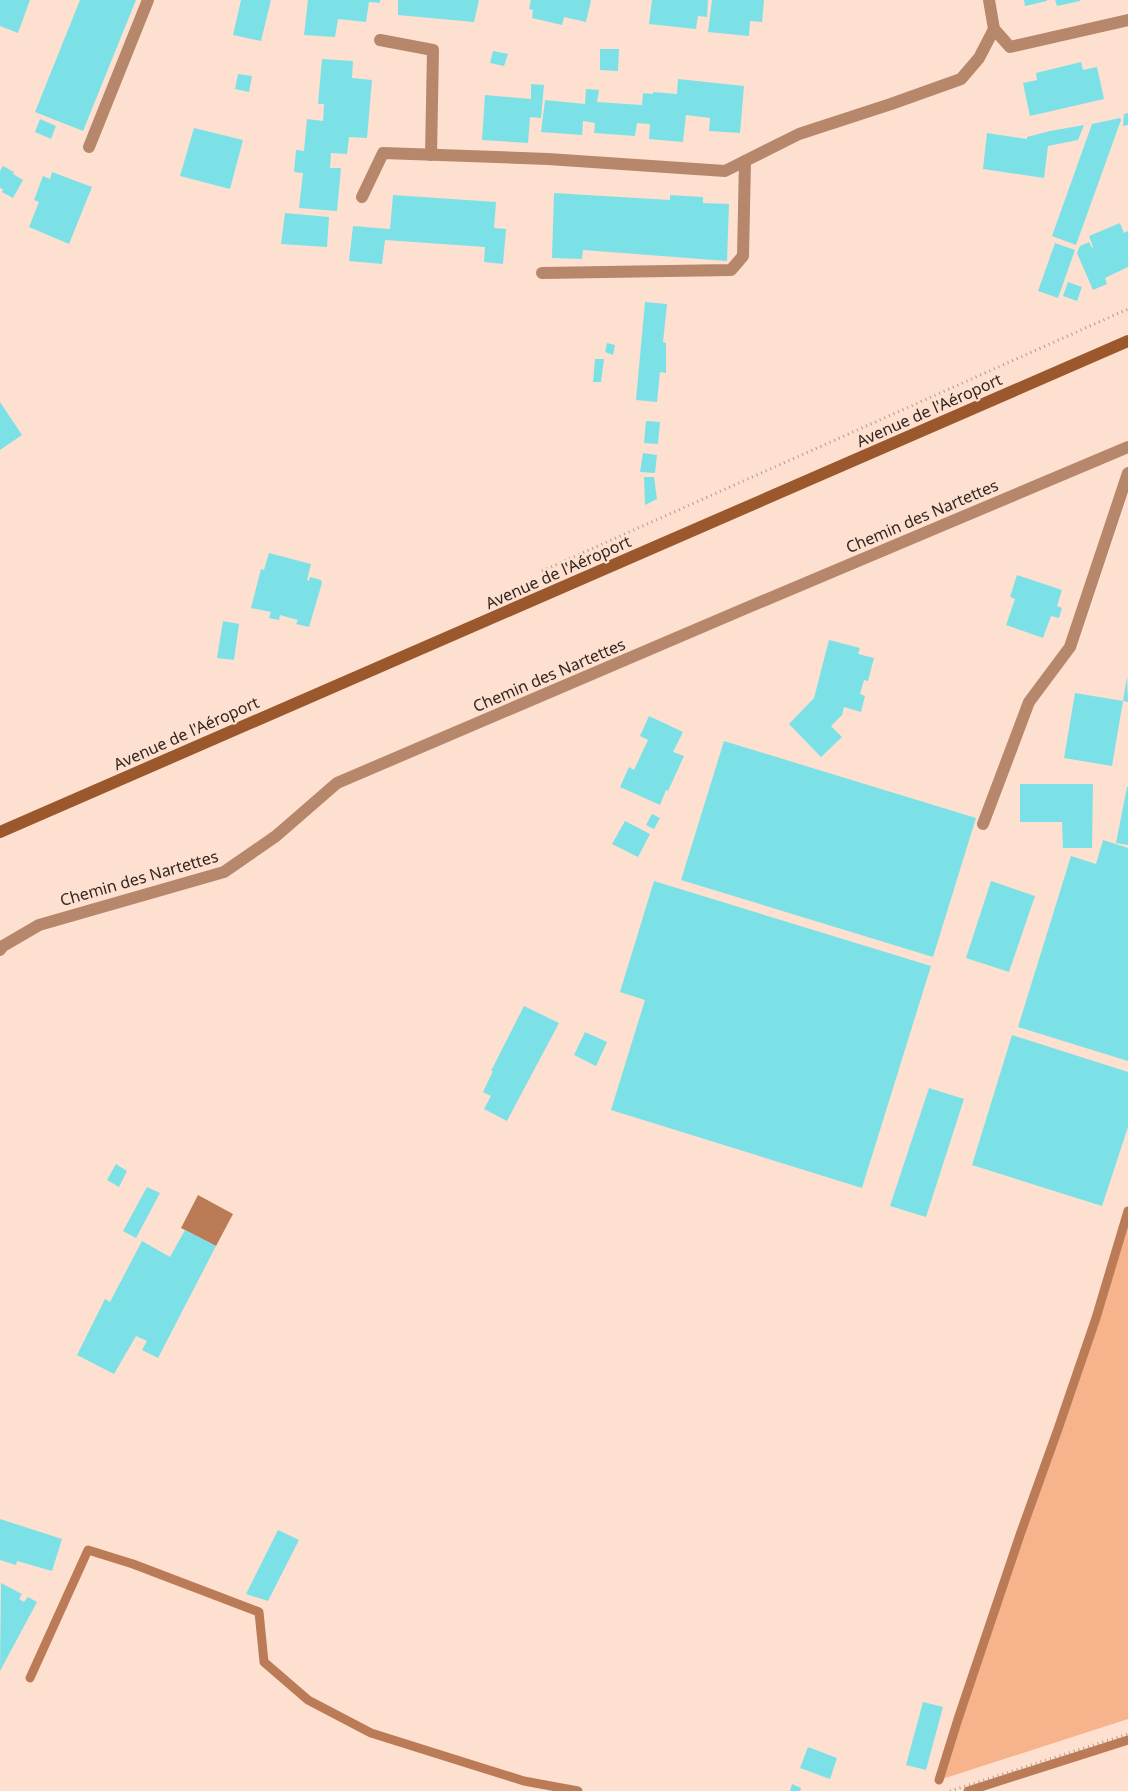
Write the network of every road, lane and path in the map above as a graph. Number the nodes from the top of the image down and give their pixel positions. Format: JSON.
{"nodes":[{"id":1,"x":148,"y":0,"type":"edge"},
{"id":2,"x":989,"y":0,"type":"edge"},
{"id":3,"x":1128,"y":20,"type":"edge"},
{"id":4,"x":994,"y":29,"type":"junction"},
{"id":5,"x":380,"y":40,"type":"dead end"},
{"id":6,"x":89,"y":147,"type":"dead end"},
{"id":7,"x":431,"y":155,"type":"junction"},
{"id":8,"x":745,"y":160,"type":"junction"},
{"id":9,"x":362,"y":197,"type":"dead end"},
{"id":10,"x":542,"y":273,"type":"dead end"},
{"id":11,"x":1128,"y":341,"type":"edge"},
{"id":12,"x":1128,"y":447,"type":"edge"},
{"id":13,"x":1128,"y":473,"type":"edge"},
{"id":14,"x":983,"y":824,"type":"dead end"},
{"id":15,"x":0,"y":832,"type":"edge"},
{"id":16,"x":0,"y":950,"type":"edge"},
{"id":17,"x":1128,"y":1734,"type":"edge"},
{"id":18,"x":950,"y":1791,"type":"edge"}],
"edges":[{"from":1,"to":6,"type":"street"},
{"from":2,"to":4,"type":"street"},
{"from":3,"to":4,"type":"street"},
{"from":4,"to":8,"type":"street"},
{"from":5,"to":7,"type":"street"},
{"from":7,"to":8,"type":"street"},
{"from":7,"to":9,"type":"street"},
{"from":8,"to":10,"type":"street"},
{"from":11,"to":15,"type":"main road","name":"Avenue de l'Aéroport"},
{"from":12,"to":16,"type":"street","name":"Chemin des Nartettes"},
{"from":13,"to":14,"type":"street"},
{"from":17,"to":18,"type":"path"}]}
